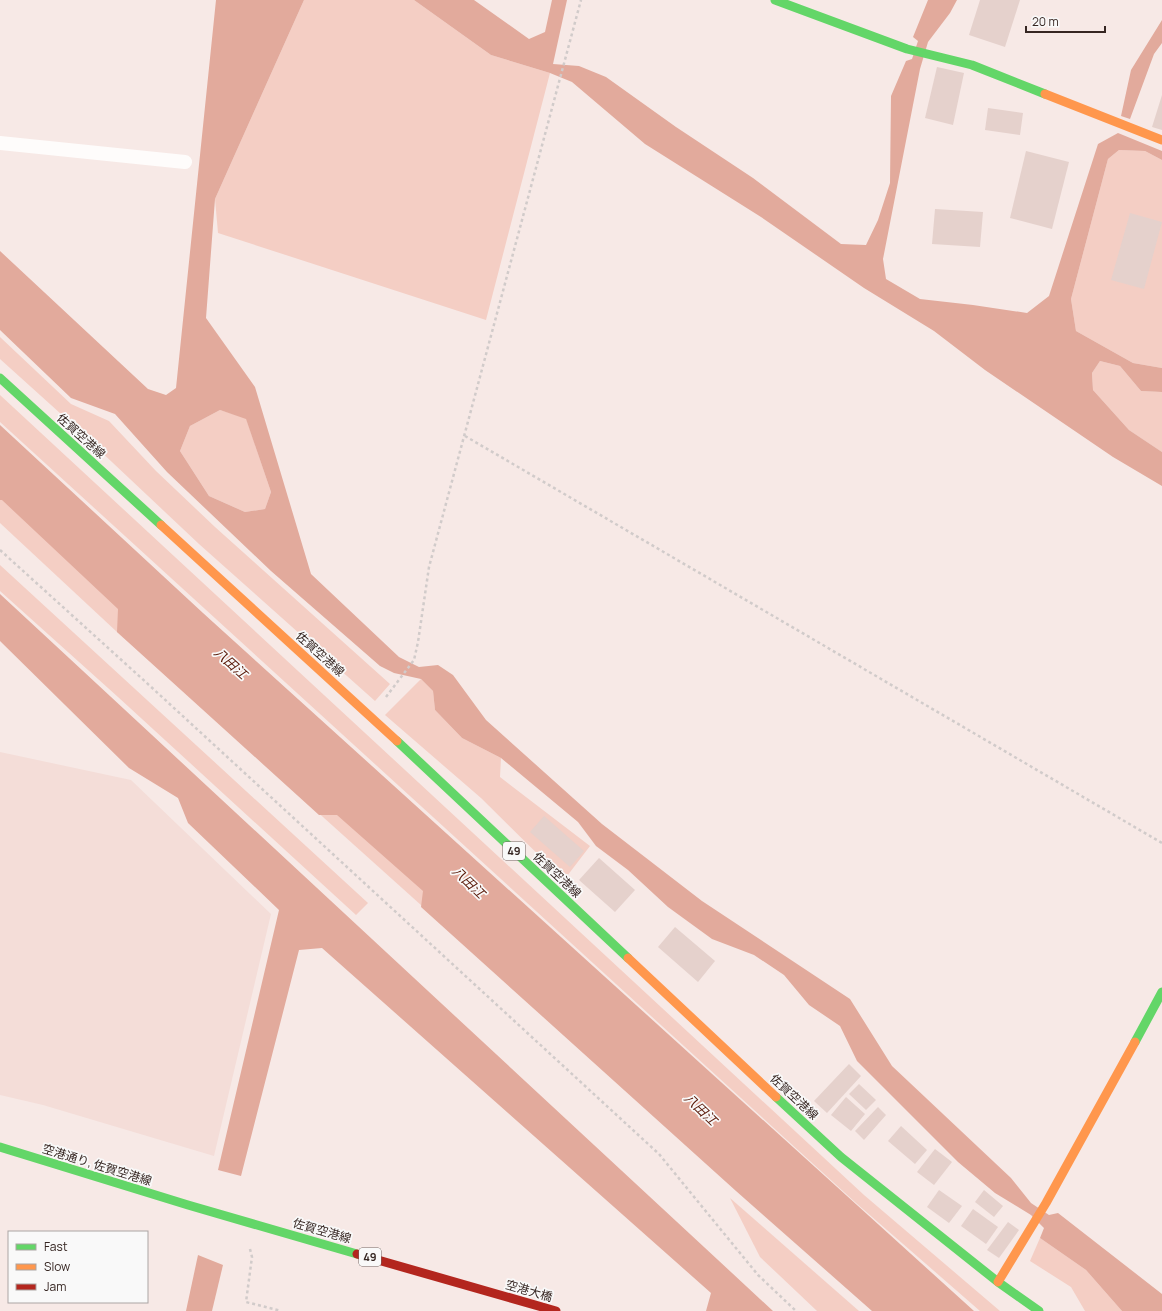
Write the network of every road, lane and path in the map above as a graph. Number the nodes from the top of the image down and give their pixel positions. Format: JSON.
{"nodes":[{"id":1,"x":582,"y":0,"type":"edge"},
{"id":2,"x":775,"y":0,"type":"edge"},
{"id":3,"x":1162,"y":140,"type":"edge"},
{"id":4,"x":0,"y":143,"type":"edge"},
{"id":5,"x":185,"y":162,"type":"dead end"},
{"id":6,"x":0,"y":378,"type":"edge"},
{"id":7,"x":465,"y":436,"type":"junction"},
{"id":8,"x":0,"y":550,"type":"edge"},
{"id":9,"x":400,"y":681,"type":"dead end"},
{"id":10,"x":1162,"y":843,"type":"edge"},
{"id":11,"x":1162,"y":992,"type":"edge"},
{"id":12,"x":0,"y":1147,"type":"edge"},
{"id":13,"x":188,"y":1205,"type":"joint"},
{"id":14,"x":245,"y":1221,"type":"junction"},
{"id":15,"x":998,"y":1282,"type":"junction"},
{"id":16,"x":496,"y":1294,"type":"joint"},
{"id":17,"x":281,"y":1311,"type":"edge"},
{"id":18,"x":556,"y":1311,"type":"edge"},
{"id":19,"x":796,"y":1311,"type":"edge"},
{"id":20,"x":1039,"y":1311,"type":"edge"}],
"edges":[{"from":1,"to":7,"type":"path"},
{"from":2,"to":3,"type":"main road"},
{"from":4,"to":5,"type":"lane"},
{"from":6,"to":15,"type":"main road","name":"佐賀空港線","number":"49"},
{"from":7,"to":9,"type":"path"},
{"from":7,"to":10,"type":"path"},
{"from":8,"to":19,"type":"path"},
{"from":11,"to":15,"type":"main road"},
{"from":12,"to":13,"type":"main road","name":"空港通り, 佐賀空港線","number":"49"},
{"from":13,"to":14,"type":"main road","name":"佐賀空港線","number":"49"},
{"from":14,"to":16,"type":"main road","name":"佐賀空港線","number":"49"},
{"from":14,"to":17,"type":"path"},
{"from":15,"to":20,"type":"main road","name":"佐賀空港線","number":"49"},
{"from":16,"to":18,"type":"main road","name":"空港大橋","number":"49"}]}
